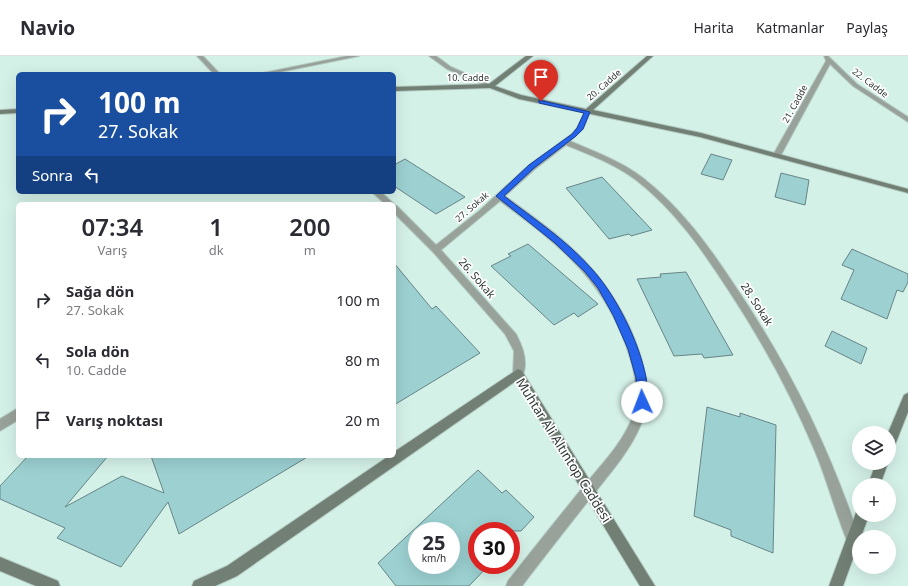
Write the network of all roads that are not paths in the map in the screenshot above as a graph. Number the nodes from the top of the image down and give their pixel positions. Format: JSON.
{"nodes":[{"id":1,"x":200,"y":56,"type":"edge"},
{"id":2,"x":356,"y":56,"type":"edge"},
{"id":3,"x":432,"y":56,"type":"edge"},
{"id":4,"x":530,"y":56,"type":"edge"},
{"id":5,"x":650,"y":56,"type":"edge"},
{"id":6,"x":827,"y":58,"type":"edge"},
{"id":7,"x":215,"y":72,"type":"edge"},
{"id":8,"x":272,"y":72,"type":"edge"},
{"id":9,"x":491,"y":86,"type":"junction"},
{"id":10,"x":396,"y":89,"type":"edge"},
{"id":11,"x":16,"y":111,"type":"edge"},
{"id":12,"x":0,"y":112,"type":"edge"},
{"id":13,"x":587,"y":112,"type":"junction"},
{"id":14,"x":908,"y":120,"type":"edge"},
{"id":15,"x":566,"y":142,"type":"junction"},
{"id":16,"x":777,"y":155,"type":"junction"},
{"id":17,"x":908,"y":191,"type":"edge"},
{"id":18,"x":378,"y":194,"type":"edge"},
{"id":19,"x":499,"y":196,"type":"junction"},
{"id":20,"x":388,"y":202,"type":"edge"},
{"id":21,"x":396,"y":210,"type":"edge"},
{"id":22,"x":436,"y":250,"type":"junction"},
{"id":23,"x":518,"y":374,"type":"junction"},
{"id":24,"x":908,"y":398,"type":"edge"},
{"id":25,"x":16,"y":414,"type":"edge"},
{"id":26,"x":0,"y":426,"type":"edge"},
{"id":27,"x":896,"y":428,"type":"edge"},
{"id":28,"x":589,"y":490,"type":"junction"},
{"id":29,"x":852,"y":535,"type":"edge"},
{"id":30,"x":852,"y":541,"type":"edge"},
{"id":31,"x":0,"y":564,"type":"edge"},
{"id":32,"x":53,"y":586,"type":"edge"},
{"id":33,"x":199,"y":586,"type":"edge"},
{"id":34,"x":513,"y":586,"type":"edge"},
{"id":35,"x":648,"y":586,"type":"edge"},
{"id":36,"x":836,"y":586,"type":"edge"}],
"edges":[{"from":1,"to":7,"type":"street"},
{"from":2,"to":8,"type":"street"},
{"from":3,"to":9,"type":"street"},
{"from":4,"to":9,"type":"street"},
{"from":5,"to":13,"type":"street","name":"20. Cadde"},
{"from":6,"to":14,"type":"street","name":"22. Cadde"},
{"from":6,"to":16,"type":"street","name":"21. Cadde"},
{"from":9,"to":10,"type":"street","name":"10. Cadde"},
{"from":9,"to":13,"type":"street","name":"10. Cadde"},
{"from":11,"to":12,"type":"street"},
{"from":13,"to":15,"type":"street","name":"27. Sokak"},
{"from":13,"to":16,"type":"street","name":"10. Cadde"},
{"from":15,"to":19,"type":"street","name":"27. Sokak"},
{"from":15,"to":29,"type":"street","name":"28. Sokak"},
{"from":16,"to":17,"type":"street","name":"10. Cadde"},
{"from":18,"to":20,"type":"street"},
{"from":19,"to":22,"type":"street","name":"27. Sokak"},
{"from":19,"to":28,"type":"street"},
{"from":21,"to":22,"type":"street","name":"26. Sokak"},
{"from":22,"to":23,"type":"street","name":"26. Sokak"},
{"from":23,"to":28,"type":"street","name":"Muhtar Ali Altıntop Caddesi"},
{"from":23,"to":33,"type":"street","name":"Muhtar Ali Altıntop Caddesi"},
{"from":24,"to":27,"type":"street"},
{"from":25,"to":26,"type":"street"},
{"from":28,"to":34,"type":"street"},
{"from":28,"to":35,"type":"street","name":"Muhtar Ali Altıntop Caddesi"},
{"from":30,"to":36,"type":"street"},
{"from":31,"to":32,"type":"street"}]}
